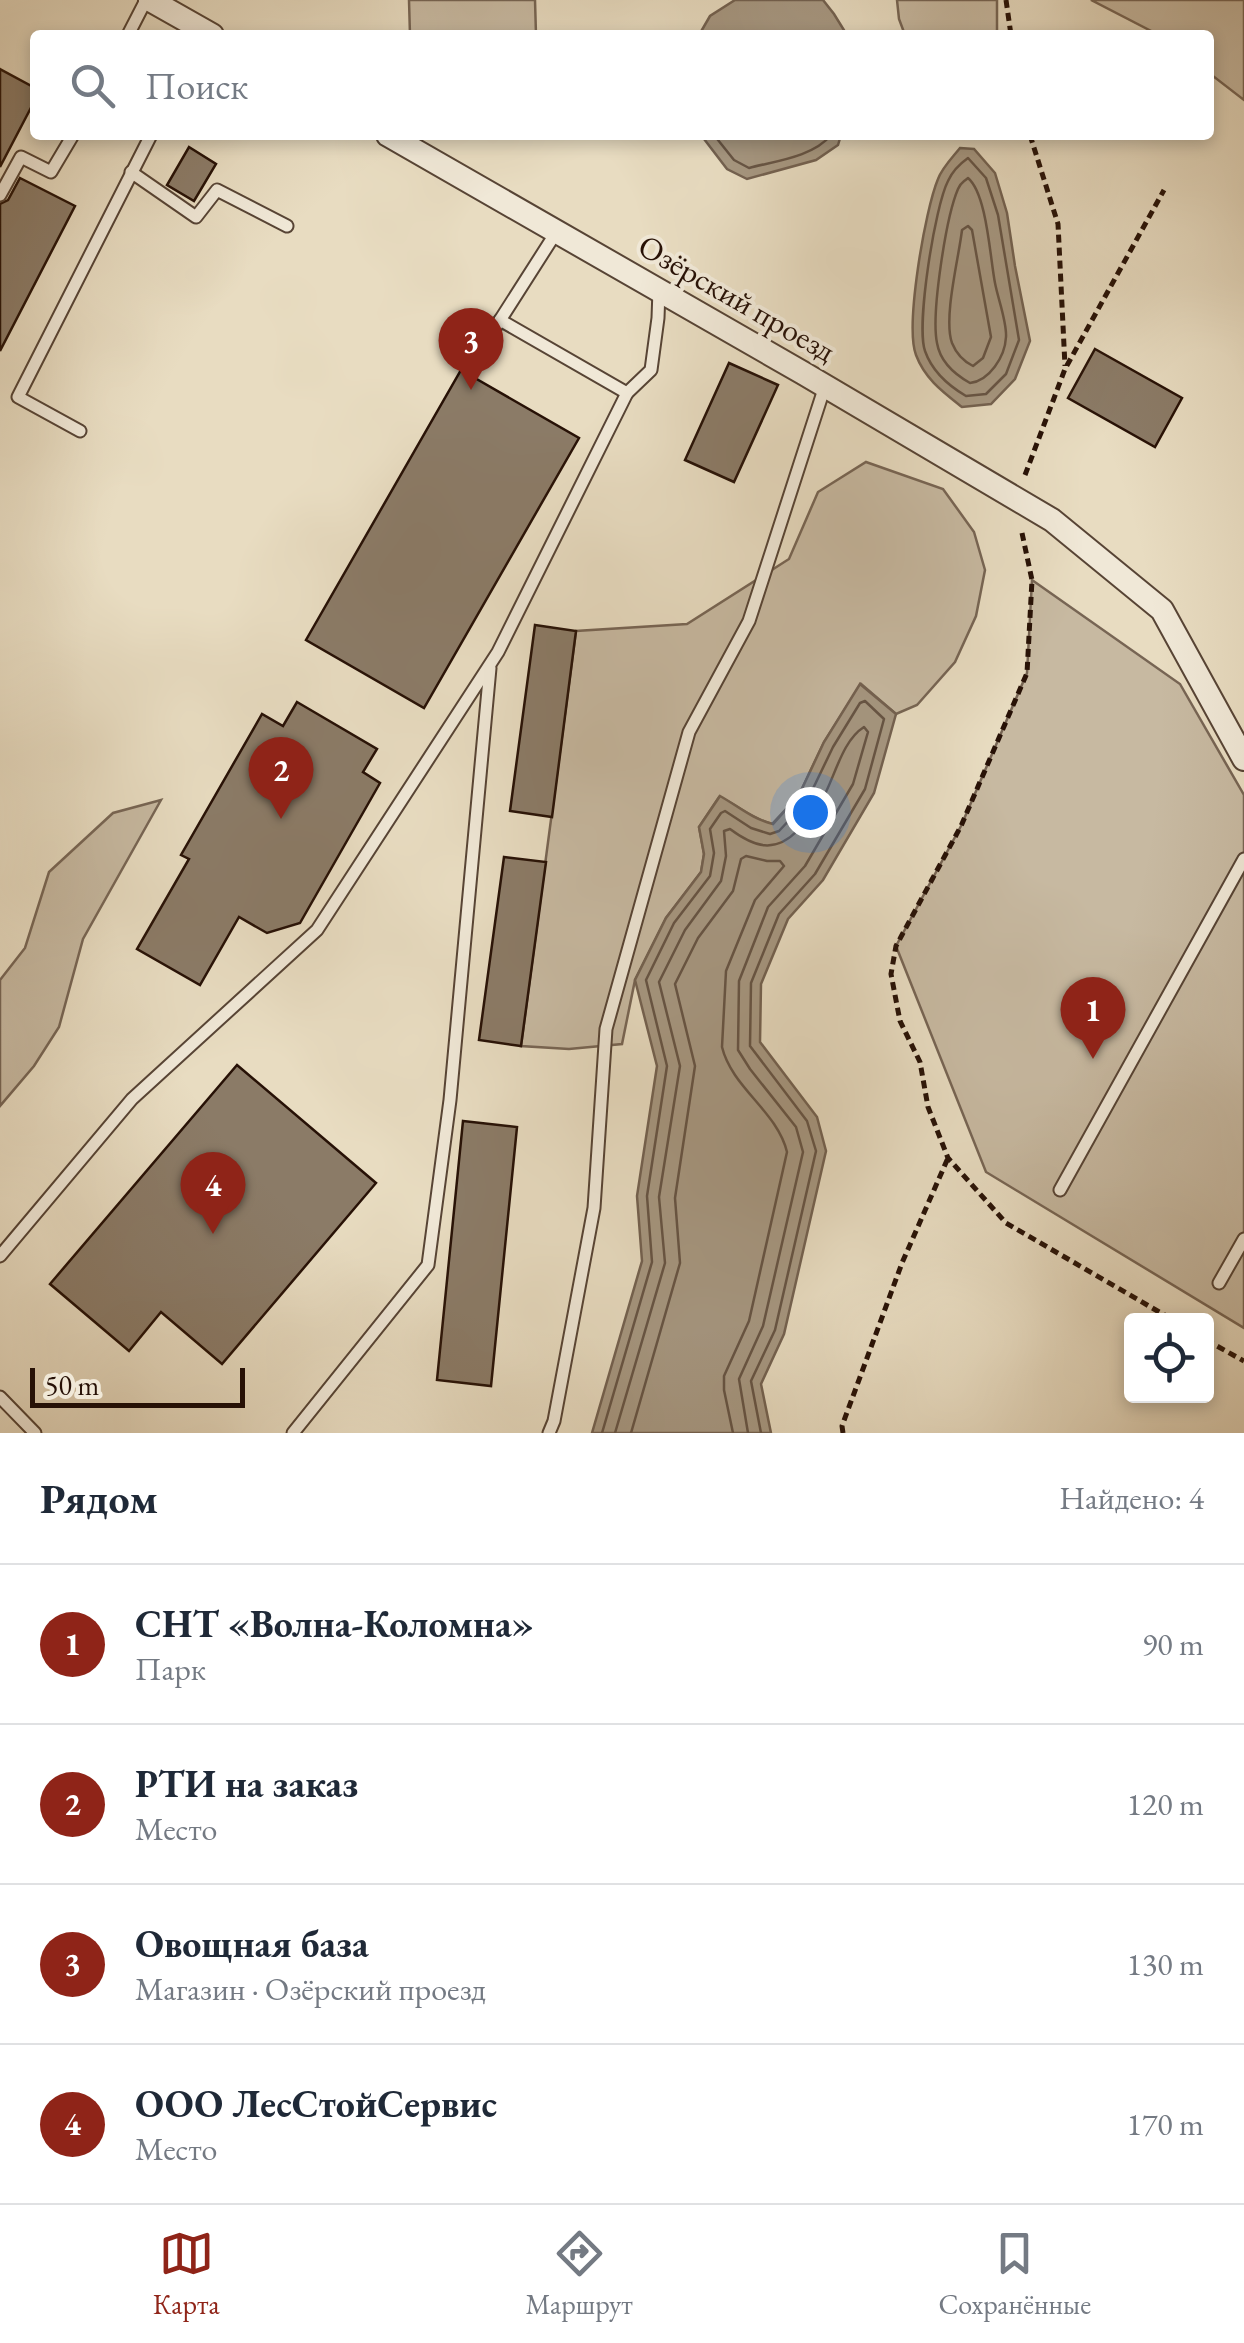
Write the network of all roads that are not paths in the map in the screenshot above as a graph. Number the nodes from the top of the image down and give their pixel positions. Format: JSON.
{"nodes":[{"id":1,"x":148,"y":0,"type":"edge"},
{"id":2,"x":131,"y":30,"type":"edge"},
{"id":3,"x":201,"y":30,"type":"edge"},
{"id":4,"x":70,"y":140,"type":"edge"},
{"id":5,"x":148,"y":140,"type":"edge"},
{"id":6,"x":397,"y":140,"type":"edge"},
{"id":7,"x":131,"y":172,"type":"junction"},
{"id":8,"x":0,"y":195,"type":"edge"},
{"id":9,"x":287,"y":226,"type":"dead end"},
{"id":10,"x":557,"y":231,"type":"junction"},
{"id":11,"x":659,"y":290,"type":"junction"},
{"id":12,"x":500,"y":320,"type":"junction"},
{"id":13,"x":481,"y":350,"type":"dead end"},
{"id":14,"x":825,"y":386,"type":"junction"},
{"id":15,"x":627,"y":393,"type":"junction"},
{"id":16,"x":80,"y":431,"type":"dead end"},
{"id":17,"x":490,"y":664,"type":"junction"},
{"id":18,"x":1244,"y":759,"type":"edge"},
{"id":19,"x":1244,"y":859,"type":"edge"},
{"id":20,"x":1060,"y":1190,"type":"dead end"},
{"id":21,"x":1244,"y":1239,"type":"edge"},
{"id":22,"x":0,"y":1256,"type":"edge"},
{"id":23,"x":1219,"y":1283,"type":"dead end"},
{"id":24,"x":0,"y":1397,"type":"edge"},
{"id":25,"x":35,"y":1433,"type":"edge"},
{"id":26,"x":293,"y":1433,"type":"edge"},
{"id":27,"x":549,"y":1433,"type":"edge"}],
"edges":[{"from":1,"to":2,"type":"lane"},
{"from":1,"to":3,"type":"street"},
{"from":4,"to":8,"type":"lane"},
{"from":5,"to":7,"type":"lane"},
{"from":6,"to":10,"type":"street","name":"Озёрский проезд"},
{"from":7,"to":9,"type":"lane"},
{"from":7,"to":16,"type":"lane"},
{"from":10,"to":11,"type":"street","name":"Озёрский проезд"},
{"from":10,"to":12,"type":"lane"},
{"from":11,"to":14,"type":"street","name":"Озёрский проезд"},
{"from":11,"to":15,"type":"lane"},
{"from":12,"to":13,"type":"lane"},
{"from":12,"to":15,"type":"lane"},
{"from":14,"to":18,"type":"street","name":"Озёрский проезд"},
{"from":14,"to":27,"type":"lane"},
{"from":15,"to":17,"type":"lane"},
{"from":17,"to":22,"type":"lane"},
{"from":17,"to":26,"type":"lane"},
{"from":19,"to":20,"type":"lane"},
{"from":21,"to":23,"type":"lane"},
{"from":24,"to":25,"type":"lane"}]}
